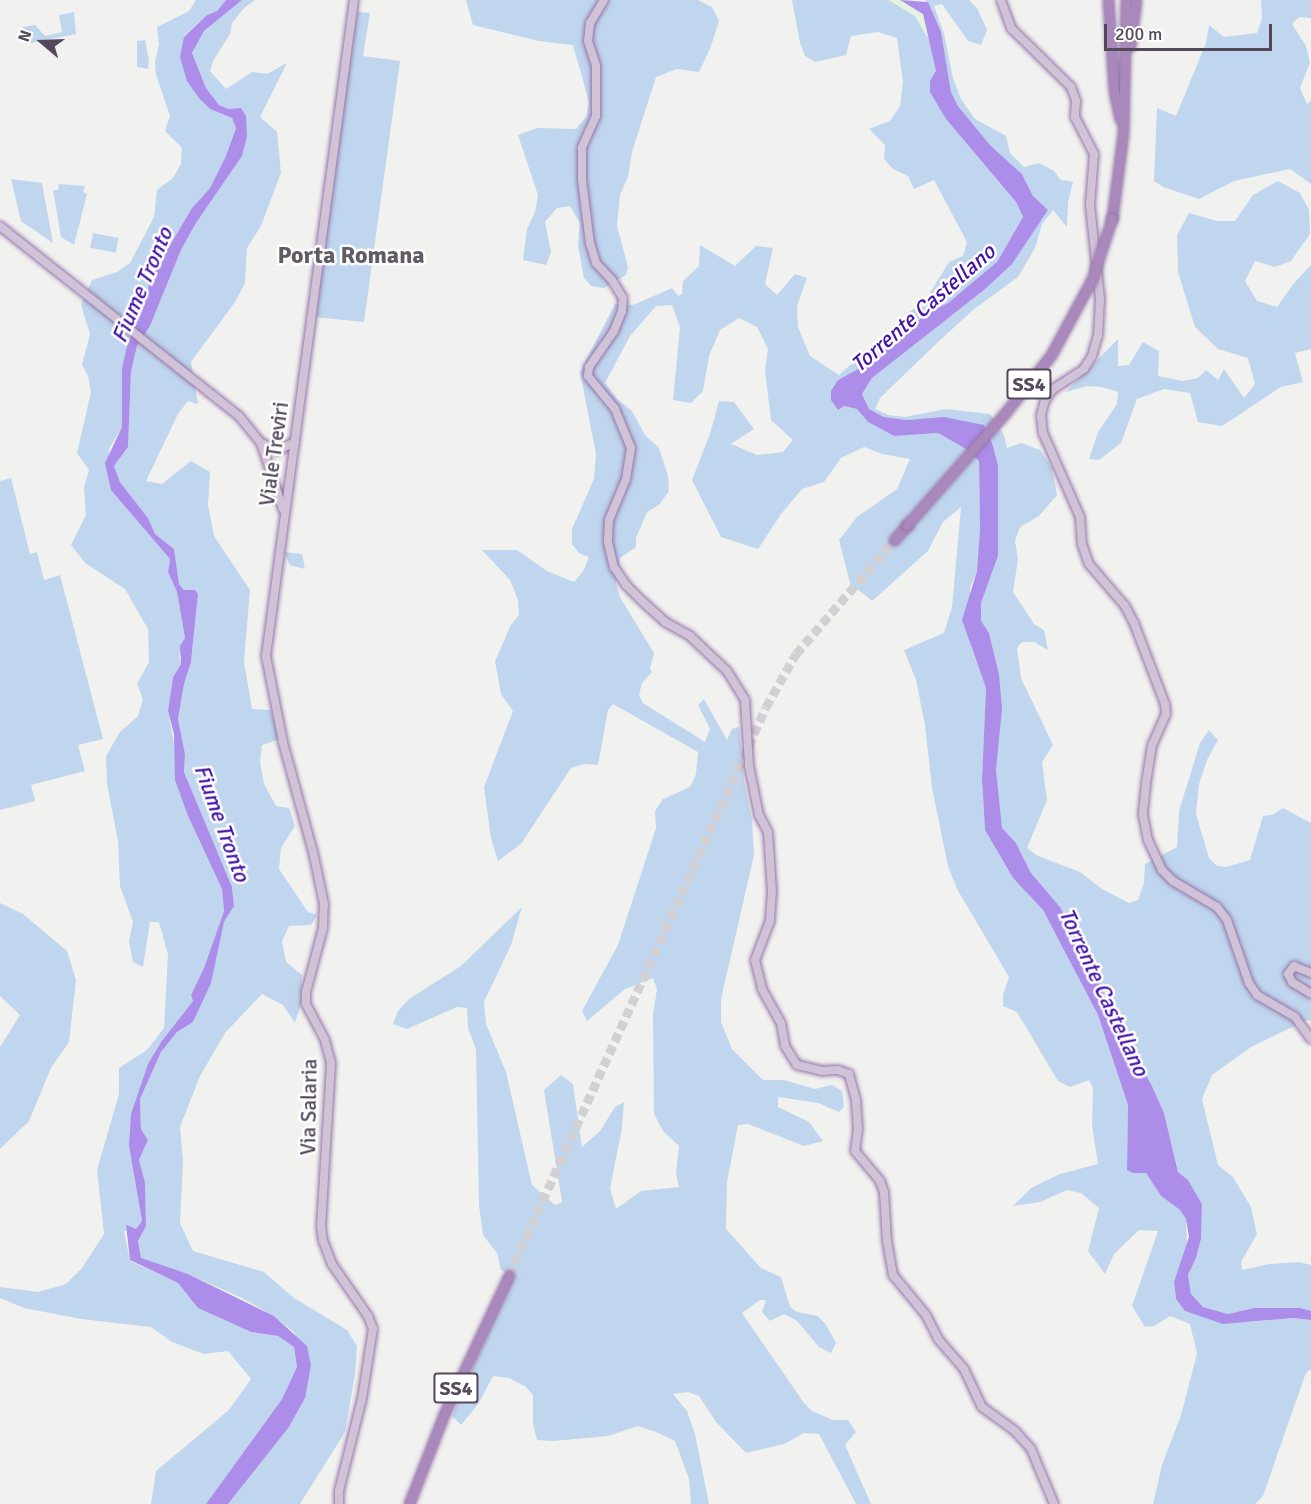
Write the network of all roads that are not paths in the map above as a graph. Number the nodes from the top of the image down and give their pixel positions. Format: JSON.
{"nodes":[{"id":1,"x":354,"y":0,"type":"edge"},
{"id":2,"x":604,"y":0,"type":"edge"},
{"id":3,"x":1108,"y":0,"type":"edge"},
{"id":4,"x":1126,"y":0,"type":"edge"},
{"id":5,"x":1136,"y":0,"type":"edge"},
{"id":6,"x":1002,"y":3,"type":"edge"},
{"id":7,"x":1124,"y":93,"type":"junction"},
{"id":8,"x":1123,"y":133,"type":"junction"},
{"id":9,"x":0,"y":226,"type":"edge"},
{"id":10,"x":295,"y":442,"type":"junction"},
{"id":11,"x":261,"y":443,"type":"junction"},
{"id":12,"x":284,"y":514,"type":"junction"},
{"id":13,"x":894,"y":540,"type":"tunnel mouth"},
{"id":14,"x":324,"y":909,"type":"joint"},
{"id":15,"x":1311,"y":973,"type":"edge"},
{"id":16,"x":1311,"y":994,"type":"edge"},
{"id":17,"x":1311,"y":1039,"type":"edge"},
{"id":18,"x":509,"y":1275,"type":"tunnel mouth"},
{"id":19,"x":339,"y":1504,"type":"edge"},
{"id":20,"x":409,"y":1504,"type":"edge"},
{"id":21,"x":1054,"y":1504,"type":"edge"}],
"edges":[{"from":1,"to":10,"type":"street","name":"Viale Treviri"},
{"from":2,"to":21,"type":"street"},
{"from":3,"to":8,"type":"highway"},
{"from":4,"to":7,"type":"highway","number":"SS4"},
{"from":5,"to":7,"type":"highway"},
{"from":6,"to":17,"type":"street"},
{"from":7,"to":8,"type":"highway","number":"SS4"},
{"from":8,"to":13,"type":"highway","number":"SS4","bridge":true},
{"from":9,"to":11,"type":"street"},
{"from":10,"to":11,"type":"street"},
{"from":10,"to":12,"type":"street","name":"Viale Treviri"},
{"from":11,"to":12,"type":"street"},
{"from":12,"to":14,"type":"street","name":"Viale Treviri"},
{"from":14,"to":19,"type":"street","name":"Via Salaria"},
{"from":15,"to":16,"type":"street"},
{"from":18,"to":20,"type":"highway","number":"SS4"}]}
